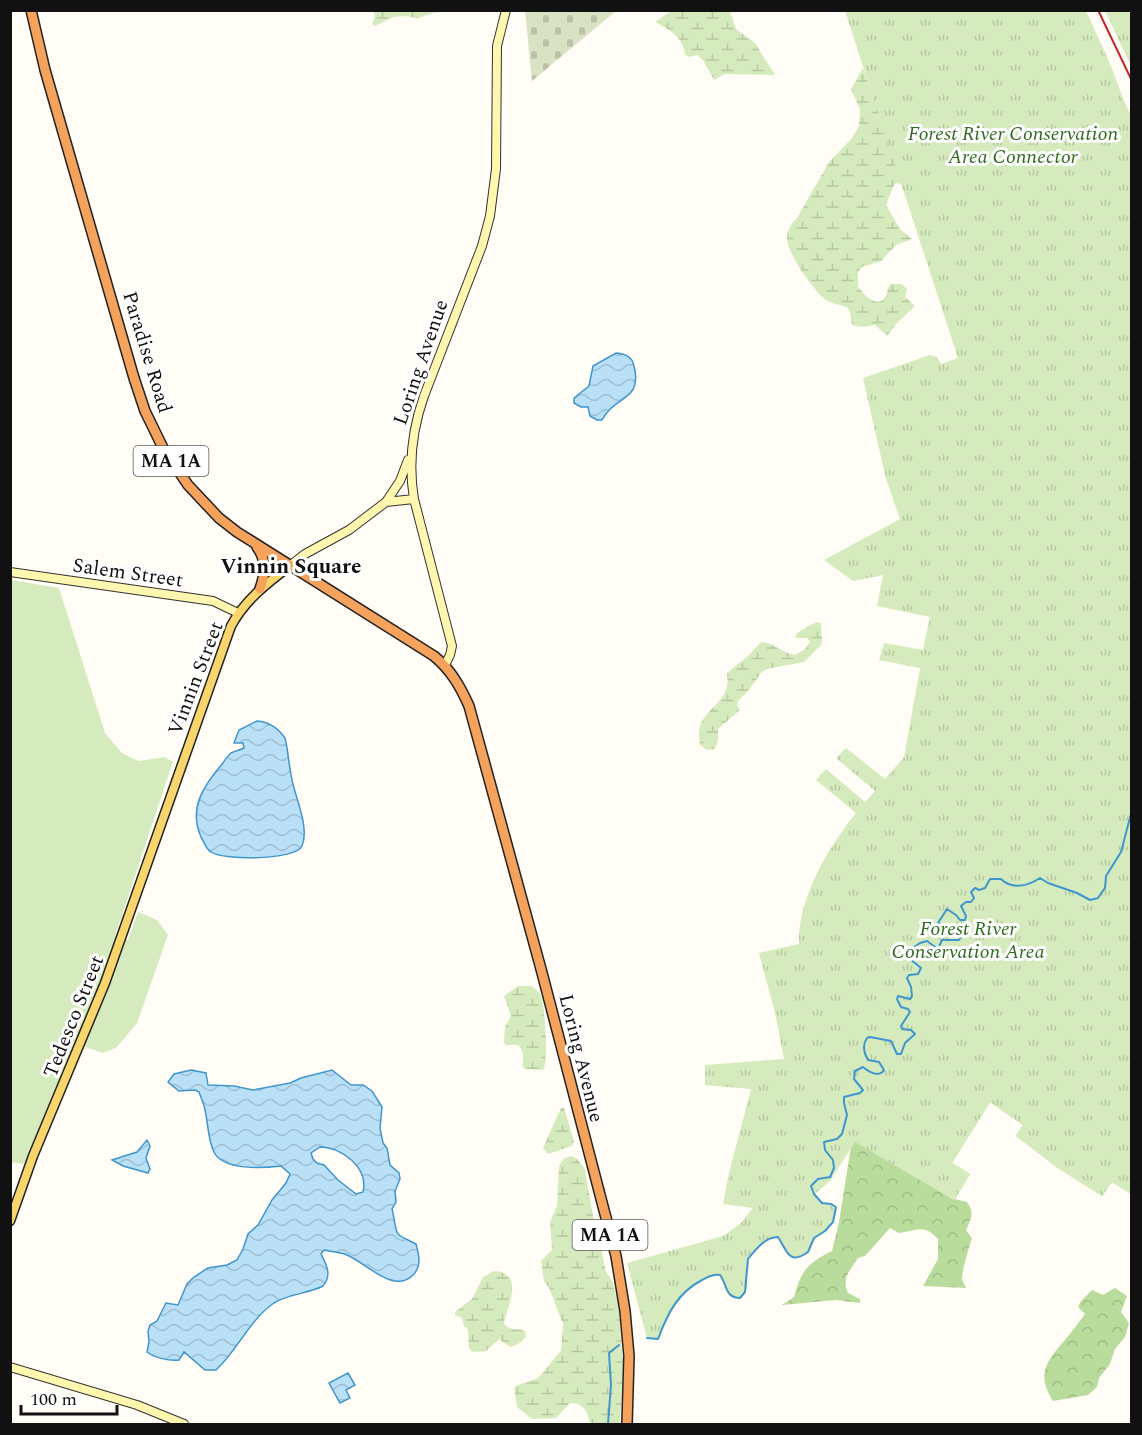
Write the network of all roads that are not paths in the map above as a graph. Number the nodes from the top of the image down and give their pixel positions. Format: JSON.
{"nodes":[{"id":1,"x":31,"y":10,"type":"edge"},
{"id":2,"x":506,"y":10,"type":"edge"},
{"id":3,"x":412,"y":444,"type":"junction"},
{"id":4,"x":414,"y":499,"type":"junction"},
{"id":5,"x":386,"y":502,"type":"junction"},
{"id":6,"x":251,"y":541,"type":"junction"},
{"id":7,"x":291,"y":565,"type":"junction"},
{"id":8,"x":10,"y":572,"type":"edge"},
{"id":9,"x":260,"y":589,"type":"junction"},
{"id":10,"x":238,"y":613,"type":"junction"},
{"id":11,"x":445,"y":665,"type":"junction"},
{"id":12,"x":469,"y":706,"type":"joint"},
{"id":13,"x":160,"y":820,"type":"joint"},
{"id":14,"x":10,"y":1221,"type":"edge"},
{"id":15,"x":10,"y":1367,"type":"edge"},
{"id":16,"x":184,"y":1425,"type":"edge"},
{"id":17,"x":627,"y":1425,"type":"edge"}],
"edges":[{"from":1,"to":6,"type":"highway","name":"Paradise Road","number":"MA 1A"},
{"from":2,"to":3,"type":"main road","name":"Loring Avenue"},
{"from":3,"to":4,"type":"main road","name":"Loring Avenue"},
{"from":3,"to":5,"type":"main road"},
{"from":4,"to":5,"type":"main road"},
{"from":4,"to":11,"type":"main road","name":"Loring Avenue"},
{"from":5,"to":7,"type":"main road","name":"Vinnin Street"},
{"from":6,"to":7,"type":"highway","name":"Paradise Road","number":"MA 1A"},
{"from":6,"to":9,"type":"highway"},
{"from":7,"to":9,"type":"main road","name":"Vinnin Street"},
{"from":7,"to":11,"type":"highway","name":"Paradise Road","number":"MA 1A"},
{"from":8,"to":10,"type":"main road","name":"Salem Street"},
{"from":9,"to":10,"type":"main road","name":"Vinnin Street"},
{"from":10,"to":13,"type":"main road","name":"Vinnin Street"},
{"from":11,"to":12,"type":"highway","name":"Paradise Road","number":"MA 1A"},
{"from":12,"to":17,"type":"highway","name":"Loring Avenue","number":"MA 1A"},
{"from":13,"to":14,"type":"main road","name":"Tedesco Street"},
{"from":15,"to":16,"type":"main road"}]}
